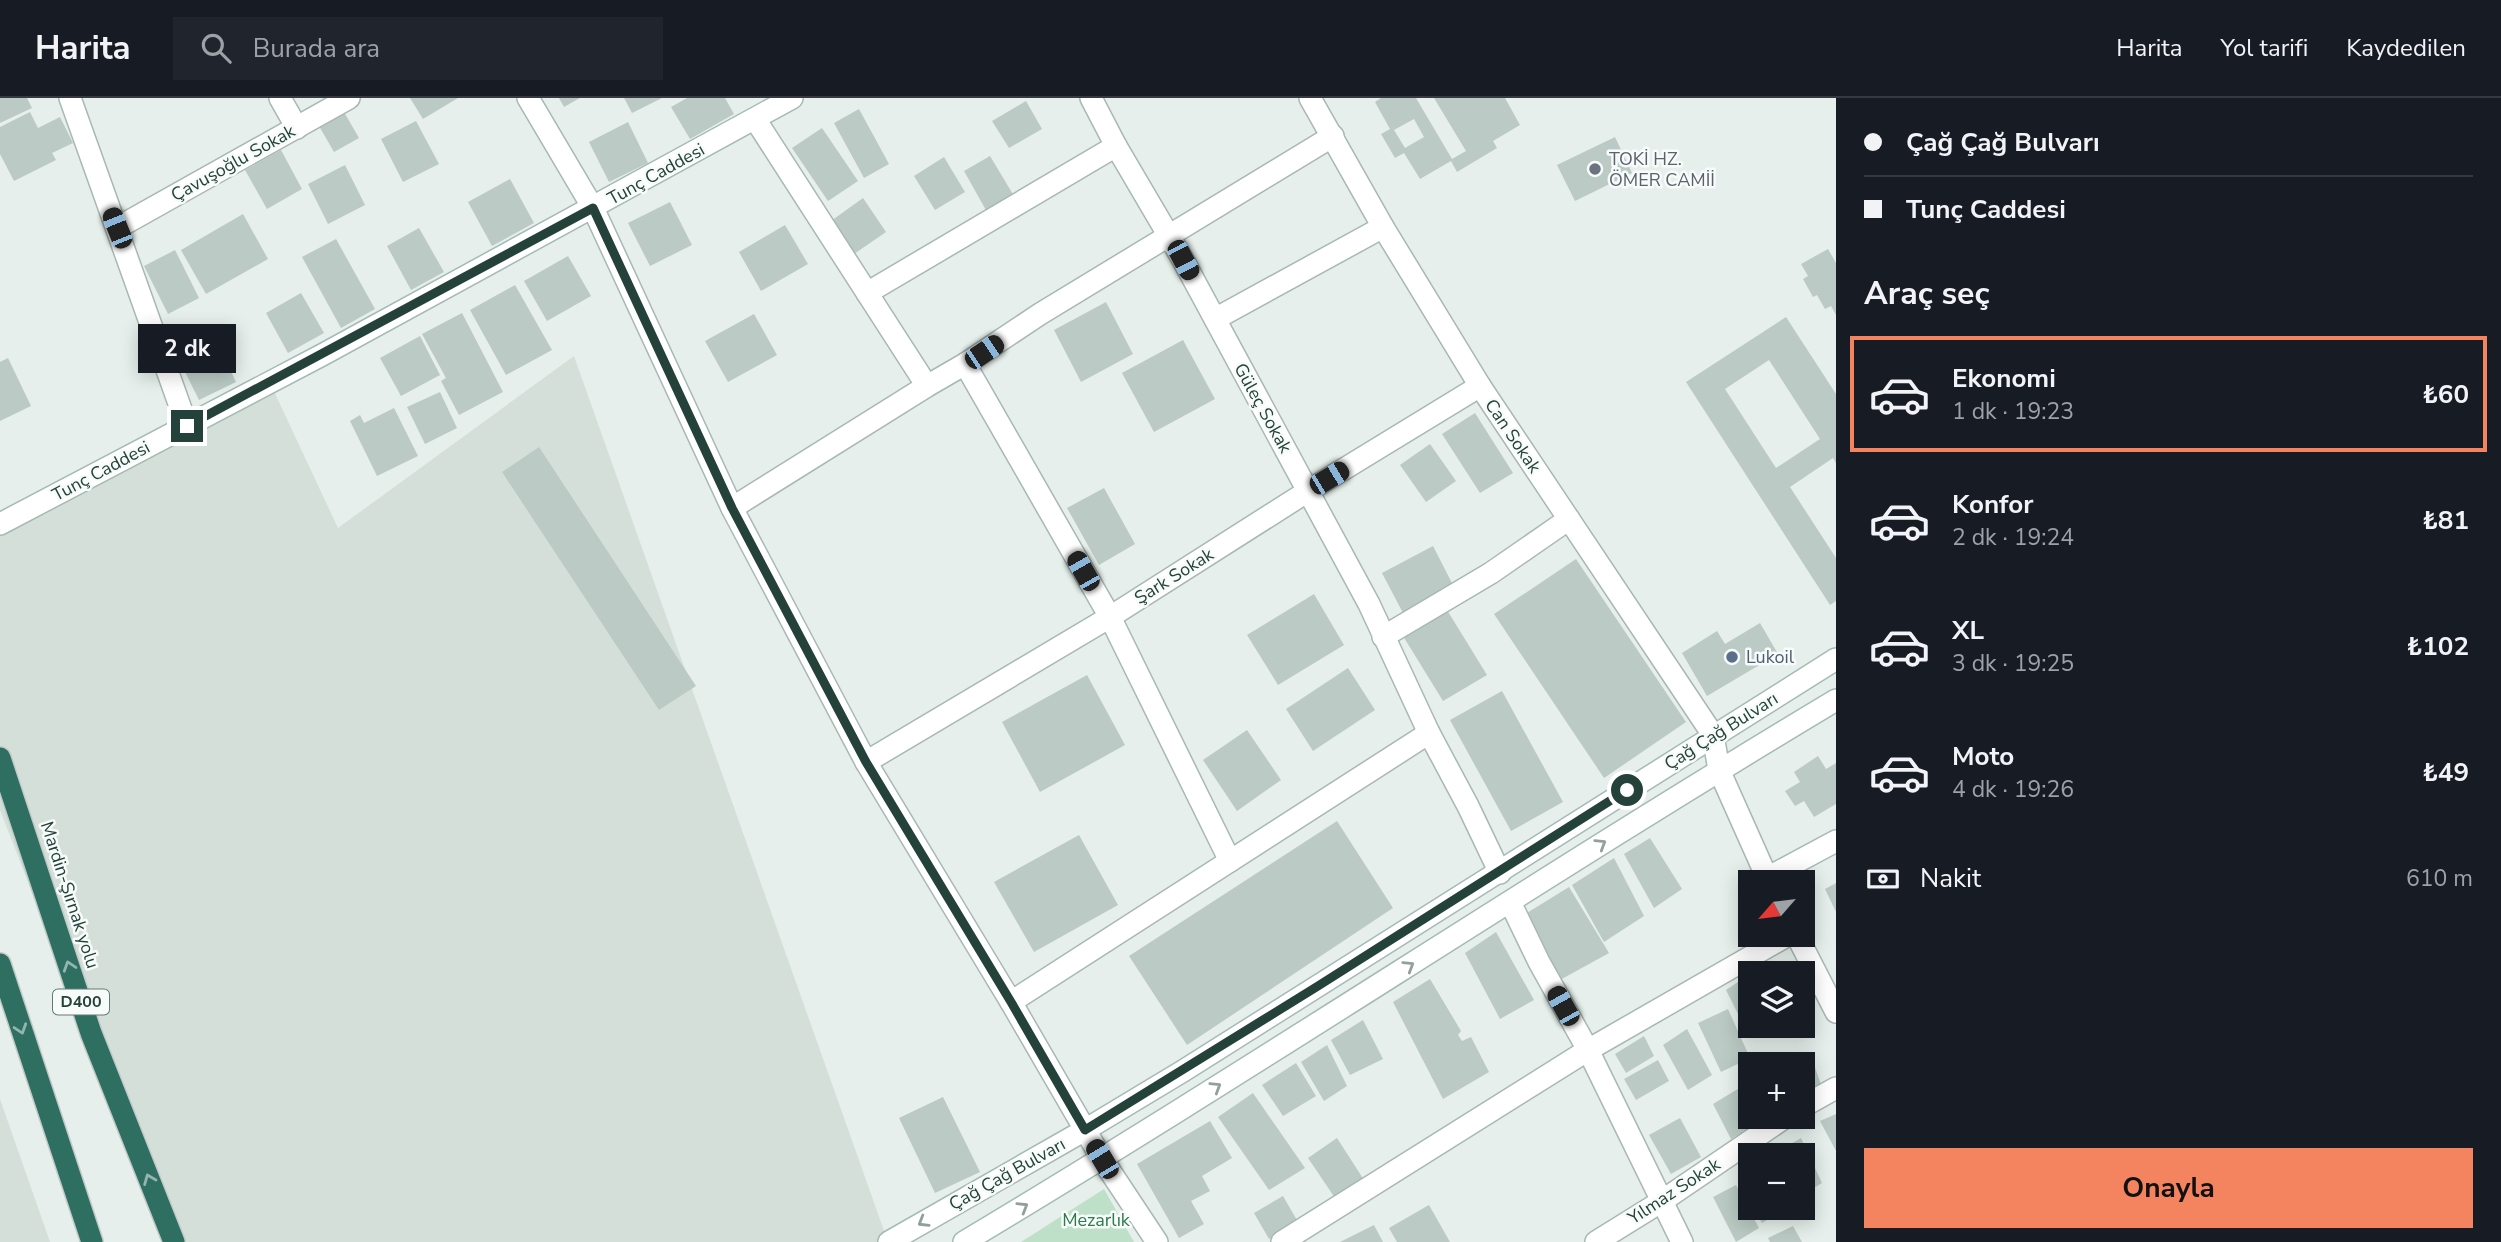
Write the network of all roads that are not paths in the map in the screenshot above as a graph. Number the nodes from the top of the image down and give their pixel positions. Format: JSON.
{"nodes":[{"id":1,"x":70,"y":98,"type":"edge"},
{"id":2,"x":280,"y":98,"type":"edge"},
{"id":3,"x":349,"y":98,"type":"edge"},
{"id":4,"x":528,"y":98,"type":"edge"},
{"id":5,"x":792,"y":98,"type":"edge"},
{"id":6,"x":1091,"y":98,"type":"edge"},
{"id":7,"x":1310,"y":98,"type":"edge"},
{"id":8,"x":755,"y":119,"type":"junction"},
{"id":9,"x":297,"y":128,"type":"junction"},
{"id":10,"x":1333,"y":136,"type":"junction"},
{"id":11,"x":1116,"y":146,"type":"junction"},
{"id":12,"x":593,"y":208,"type":"junction"},
{"id":13,"x":1383,"y":227,"type":"junction"},
{"id":14,"x":117,"y":228,"type":"junction"},
{"id":15,"x":1168,"y":235,"type":"junction"},
{"id":16,"x":867,"y":293,"type":"junction"},
{"id":17,"x":1215,"y":320,"type":"junction"},
{"id":18,"x":965,"y":364,"type":"junction"},
{"id":19,"x":927,"y":386,"type":"junction"},
{"id":20,"x":1480,"y":386,"type":"junction"},
{"id":21,"x":187,"y":426,"type":"junction"},
{"id":22,"x":1308,"y":491,"type":"junction"},
{"id":23,"x":732,"y":508,"type":"junction"},
{"id":24,"x":1569,"y":519,"type":"junction"},
{"id":25,"x":0,"y":524,"type":"edge"},
{"id":26,"x":1110,"y":617,"type":"junction"},
{"id":27,"x":1383,"y":637,"type":"junction"},
{"id":28,"x":1836,"y":659,"type":"edge"},
{"id":29,"x":1836,"y":700,"type":"edge"},
{"id":30,"x":1429,"y":733,"type":"junction"},
{"id":31,"x":1713,"y":736,"type":"junction"},
{"id":32,"x":0,"y":758,"type":"edge"},
{"id":33,"x":866,"y":762,"type":"junction"},
{"id":34,"x":1720,"y":770,"type":"junction"},
{"id":35,"x":1836,"y":841,"type":"edge"},
{"id":36,"x":1230,"y":861,"type":"junction"},
{"id":37,"x":1764,"y":870,"type":"edge"},
{"id":38,"x":1785,"y":870,"type":"edge"},
{"id":39,"x":1500,"y":873,"type":"junction"},
{"id":40,"x":1510,"y":902,"type":"junction"},
{"id":41,"x":1767,"y":947,"type":"edge"},
{"id":42,"x":1803,"y":947,"type":"edge"},
{"id":43,"x":0,"y":964,"type":"edge"},
{"id":44,"x":1011,"y":1002,"type":"junction"},
{"id":45,"x":1836,"y":1012,"type":"edge"},
{"id":46,"x":1588,"y":1050,"type":"junction"},
{"id":47,"x":1836,"y":1088,"type":"edge"},
{"id":48,"x":1815,"y":1100,"type":"edge"},
{"id":49,"x":1768,"y":1129,"type":"edge"},
{"id":50,"x":1085,"y":1130,"type":"junction"},
{"id":51,"x":1102,"y":1159,"type":"junction"},
{"id":52,"x":1661,"y":1201,"type":"junction"},
{"id":53,"x":92,"y":1242,"type":"edge"},
{"id":54,"x":174,"y":1242,"type":"edge"},
{"id":55,"x":889,"y":1242,"type":"edge"},
{"id":56,"x":964,"y":1242,"type":"edge"},
{"id":57,"x":1157,"y":1242,"type":"edge"},
{"id":58,"x":1282,"y":1242,"type":"edge"},
{"id":59,"x":1596,"y":1242,"type":"edge"},
{"id":60,"x":1682,"y":1242,"type":"edge"}],
"edges":[{"from":1,"to":14,"type":"street"},
{"from":2,"to":9,"type":"street"},
{"from":3,"to":9,"type":"street","name":"Çavuşoğlu Sokak"},
{"from":4,"to":12,"type":"street"},
{"from":5,"to":8,"type":"street","name":"Tunç Caddesi"},
{"from":6,"to":11,"type":"street","name":"Güleç Sokak"},
{"from":7,"to":10,"type":"street","name":"Can Sokak"},
{"from":8,"to":12,"type":"street","name":"Tunç Caddesi"},
{"from":8,"to":16,"type":"street"},
{"from":9,"to":14,"type":"street","name":"Çavuşoğlu Sokak"},
{"from":10,"to":13,"type":"street","name":"Can Sokak"},
{"from":10,"to":15,"type":"street"},
{"from":11,"to":15,"type":"street","name":"Güleç Sokak"},
{"from":11,"to":16,"type":"street"},
{"from":12,"to":21,"type":"street","name":"Tunç Caddesi"},
{"from":12,"to":23,"type":"street"},
{"from":13,"to":17,"type":"street"},
{"from":13,"to":20,"type":"street","name":"Can Sokak"},
{"from":14,"to":21,"type":"street"},
{"from":15,"to":17,"type":"street","name":"Güleç Sokak"},
{"from":15,"to":18,"type":"street"},
{"from":16,"to":19,"type":"street"},
{"from":17,"to":22,"type":"street","name":"Güleç Sokak"},
{"from":18,"to":19,"type":"street"},
{"from":18,"to":26,"type":"street"},
{"from":19,"to":23,"type":"street"},
{"from":20,"to":22,"type":"street","name":"Şark Sokak"},
{"from":20,"to":24,"type":"street","name":"Can Sokak"},
{"from":21,"to":25,"type":"street","name":"Tunç Caddesi"},
{"from":22,"to":26,"type":"street","name":"Şark Sokak"},
{"from":22,"to":27,"type":"street","name":"Güleç Sokak"},
{"from":23,"to":33,"type":"street"},
{"from":24,"to":27,"type":"street"},
{"from":24,"to":31,"type":"street","name":"Can Sokak"},
{"from":26,"to":33,"type":"street","name":"Şark Sokak"},
{"from":26,"to":36,"type":"street"},
{"from":27,"to":30,"type":"street","name":"Güleç Sokak"},
{"from":28,"to":31,"type":"street","name":"Çağ Çağ Bulvarı"},
{"from":29,"to":34,"type":"street","name":"Çağ Çağ Bulvarı"},
{"from":30,"to":36,"type":"street"},
{"from":30,"to":39,"type":"street","name":"Güleç Sokak"},
{"from":31,"to":34,"type":"street","name":"Can Sokak"},
{"from":31,"to":39,"type":"street","name":"Çağ Çağ Bulvarı"},
{"from":54,"to":32,"type":"highway","name":"Mardin-Şırnak yolu","number":"D400","one_way":true},
{"from":33,"to":44,"type":"street"},
{"from":34,"to":37,"type":"street","name":"Can Sokak"},
{"from":40,"to":34,"type":"street","name":"Çağ Çağ Bulvarı","one_way":true},
{"from":35,"to":38,"type":"street"},
{"from":36,"to":44,"type":"street"},
{"from":39,"to":50,"type":"street","name":"Çağ Çağ Bulvarı"},
{"from":40,"to":46,"type":"street"},
{"from":51,"to":40,"type":"street","name":"Çağ Çağ Bulvarı","one_way":true},
{"from":41,"to":46,"type":"street"},
{"from":42,"to":45,"type":"street"},
{"from":43,"to":53,"type":"highway","one_way":true},
{"from":44,"to":50,"type":"street"},
{"from":46,"to":52,"type":"street"},
{"from":46,"to":58,"type":"street"},
{"from":47,"to":48,"type":"street"},
{"from":49,"to":52,"type":"street","name":"Yılmaz Sokak"},
{"from":50,"to":51,"type":"street"},
{"from":50,"to":55,"type":"street","name":"Çağ Çağ Bulvarı","one_way":true},
{"from":56,"to":51,"type":"street","name":"Çağ Çağ Bulvarı","one_way":true},
{"from":51,"to":57,"type":"street"},
{"from":52,"to":59,"type":"street","name":"Yılmaz Sokak"},
{"from":52,"to":60,"type":"street"}]}
